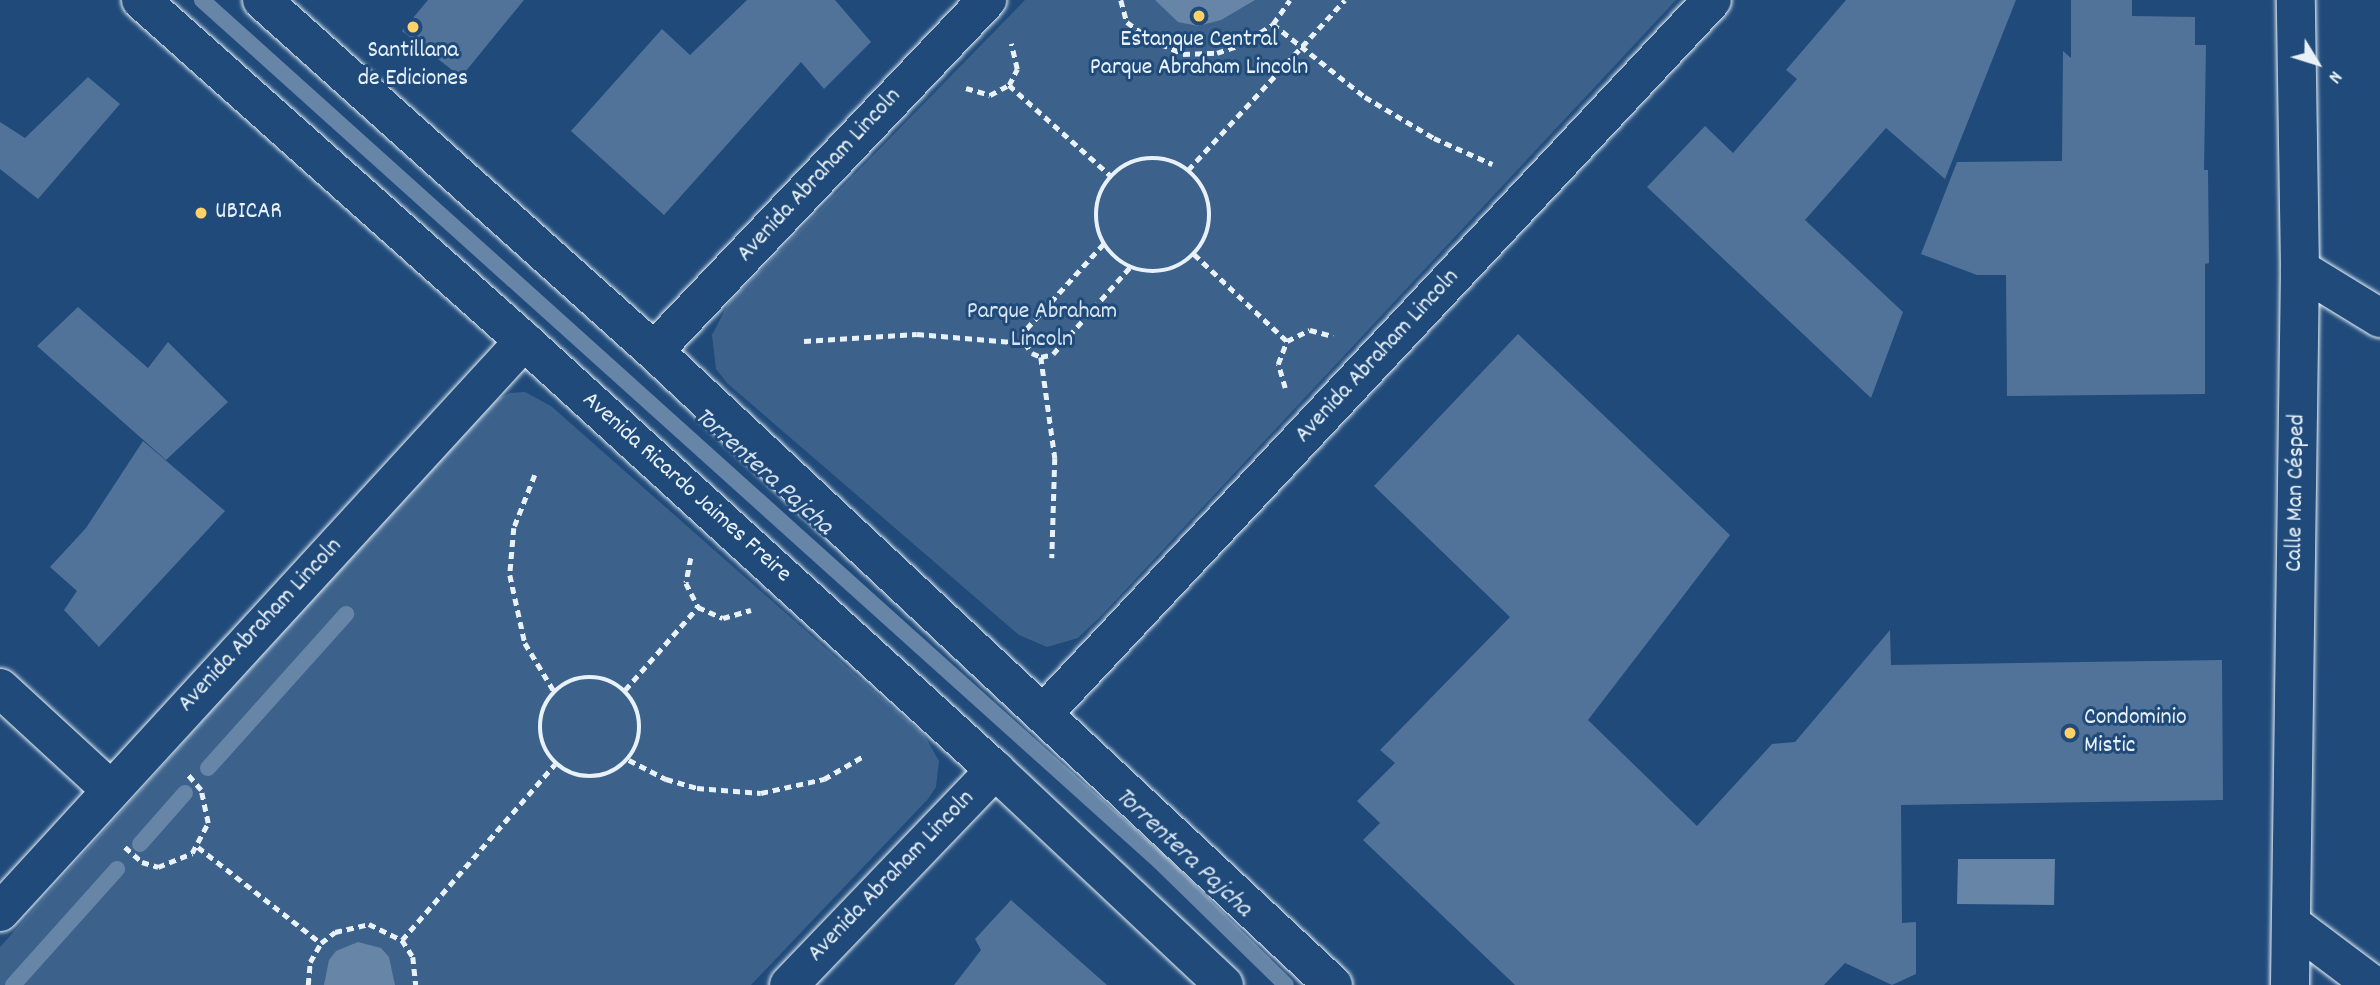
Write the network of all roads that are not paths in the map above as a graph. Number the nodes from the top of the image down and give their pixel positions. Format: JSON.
{"nodes":[{"id":1,"x":141,"y":0,"type":"edge"},
{"id":2,"x":262,"y":0,"type":"edge"},
{"id":3,"x":987,"y":0,"type":"edge"},
{"id":4,"x":1712,"y":0,"type":"edge"},
{"id":5,"x":2296,"y":0,"type":"edge"},
{"id":6,"x":2300,"y":269,"type":"junction"},
{"id":7,"x":2380,"y":318,"type":"edge"},
{"id":8,"x":524,"y":341,"type":"junction"},
{"id":9,"x":654,"y":351,"type":"junction"},
{"id":10,"x":0,"y":688,"type":"edge"},
{"id":11,"x":1043,"y":714,"type":"junction"},
{"id":12,"x":995,"y":769,"type":"junction"},
{"id":13,"x":111,"y":790,"type":"junction"},
{"id":14,"x":0,"y":912,"type":"edge"},
{"id":15,"x":2292,"y":924,"type":"junction"},
{"id":16,"x":789,"y":985,"type":"edge"},
{"id":17,"x":1224,"y":985,"type":"edge"},
{"id":18,"x":1333,"y":985,"type":"edge"},
{"id":19,"x":2290,"y":985,"type":"edge"},
{"id":20,"x":2373,"y":985,"type":"edge"}],
"edges":[{"from":1,"to":8,"type":"street","name":"Avenida Ricardo Jaimes Freire"},
{"from":2,"to":9,"type":"street"},
{"from":3,"to":9,"type":"street","name":"Avenida Abraham Lincoln"},
{"from":4,"to":11,"type":"street","name":"Avenida Abraham Lincoln"},
{"from":5,"to":6,"type":"street","name":"Calle Man Césped"},
{"from":6,"to":7,"type":"street"},
{"from":6,"to":15,"type":"street","name":"Calle Man Césped"},
{"from":8,"to":12,"type":"street","name":"Avenida Ricardo Jaimes Freire"},
{"from":8,"to":13,"type":"street","name":"Avenida Abraham Lincoln"},
{"from":9,"to":11,"type":"street"},
{"from":10,"to":13,"type":"street"},
{"from":11,"to":18,"type":"street"},
{"from":12,"to":16,"type":"street","name":"Avenida Abraham Lincoln"},
{"from":12,"to":17,"type":"street","name":"Avenida Ricardo Jaimes Freire"},
{"from":13,"to":14,"type":"street","name":"Avenida Abraham Lincoln"},
{"from":15,"to":19,"type":"street","name":"Calle Man Césped"},
{"from":15,"to":20,"type":"street"}]}
